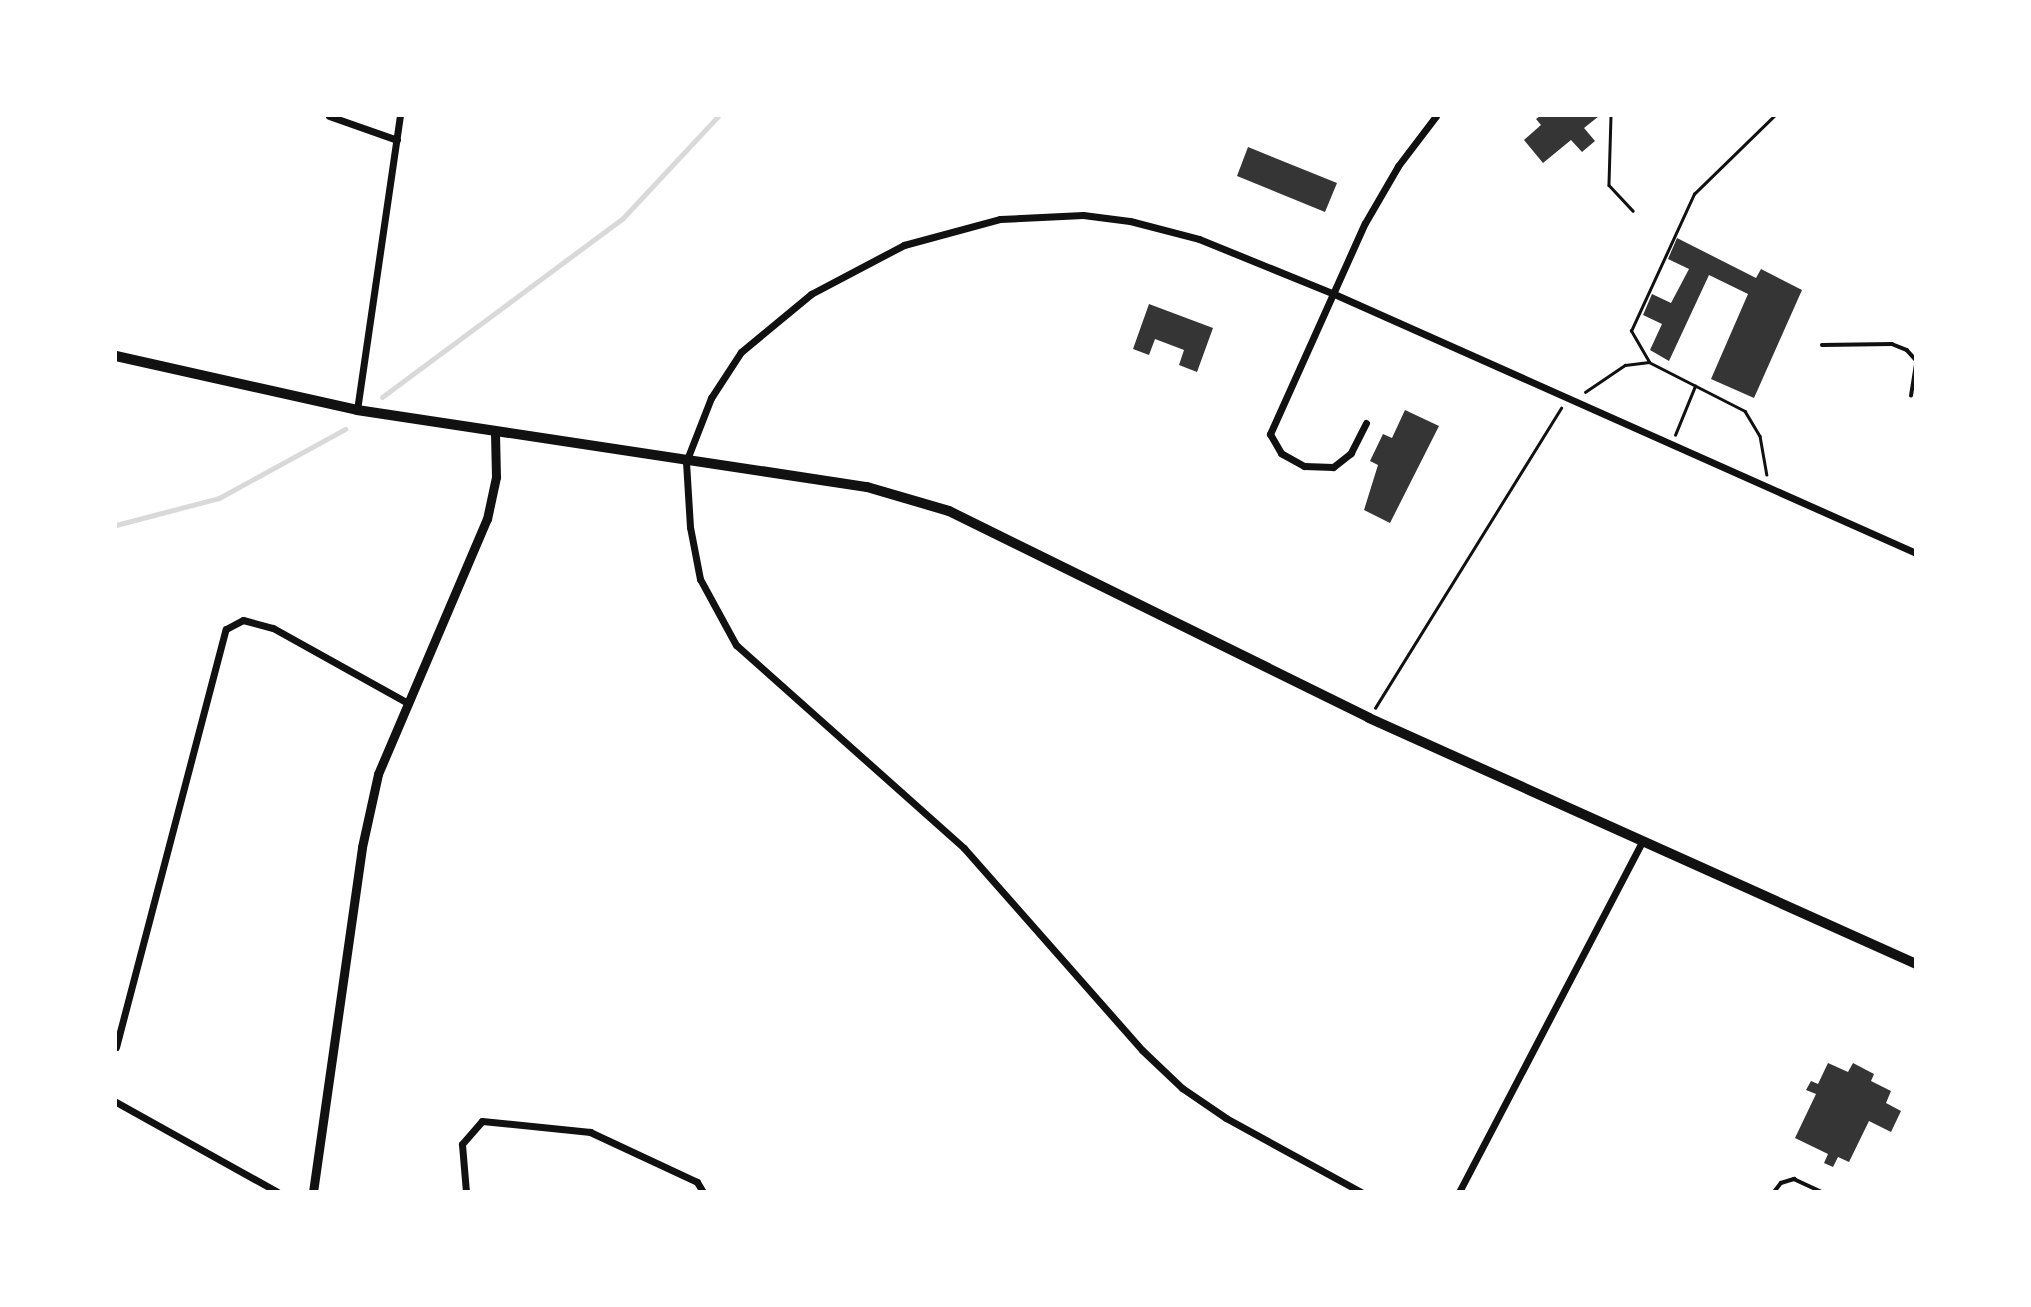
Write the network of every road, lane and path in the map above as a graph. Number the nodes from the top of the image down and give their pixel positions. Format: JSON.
{"nodes":[{"id":1,"x":329,"y":116,"type":"edge"},
{"id":2,"x":400,"y":116,"type":"edge"},
{"id":3,"x":1436,"y":116,"type":"edge"},
{"id":4,"x":1611,"y":116,"type":"edge"},
{"id":5,"x":1774,"y":116,"type":"edge"},
{"id":6,"x":397,"y":140,"type":"junction"},
{"id":7,"x":1633,"y":211,"type":"dead end"},
{"id":8,"x":1332,"y":293,"type":"junction"},
{"id":9,"x":1822,"y":345,"type":"dead end"},
{"id":10,"x":116,"y":356,"type":"edge"},
{"id":11,"x":1648,"y":362,"type":"junction"},
{"id":12,"x":1916,"y":362,"type":"edge"},
{"id":13,"x":1695,"y":386,"type":"junction"},
{"id":14,"x":1912,"y":396,"type":"dead end"},
{"id":15,"x":1570,"y":400,"type":"junction"},
{"id":16,"x":357,"y":410,"type":"junction"},
{"id":17,"x":1366,"y":424,"type":"dead end"},
{"id":18,"x":495,"y":433,"type":"junction"},
{"id":19,"x":1671,"y":445,"type":"junction"},
{"id":20,"x":686,"y":462,"type":"junction"},
{"id":21,"x":1767,"y":488,"type":"junction"},
{"id":22,"x":1916,"y":553,"type":"edge"},
{"id":23,"x":408,"y":702,"type":"junction"},
{"id":24,"x":1369,"y":718,"type":"junction"},
{"id":25,"x":1642,"y":842,"type":"junction"},
{"id":26,"x":1916,"y":964,"type":"edge"},
{"id":27,"x":116,"y":1047,"type":"edge"},
{"id":28,"x":116,"y":1102,"type":"edge"},
{"id":29,"x":278,"y":1192,"type":"edge"},
{"id":30,"x":313,"y":1192,"type":"edge"},
{"id":31,"x":466,"y":1192,"type":"edge"},
{"id":32,"x":703,"y":1192,"type":"edge"},
{"id":33,"x":1361,"y":1192,"type":"edge"},
{"id":34,"x":1459,"y":1192,"type":"edge"},
{"id":35,"x":1774,"y":1192,"type":"edge"},
{"id":36,"x":1822,"y":1192,"type":"edge"}],
"edges":[{"from":1,"to":6,"type":"street"},
{"from":2,"to":6,"type":"street"},
{"from":3,"to":8,"type":"street"},
{"from":4,"to":7,"type":"path"},
{"from":5,"to":11,"type":"path"},
{"from":6,"to":16,"type":"street"},
{"from":8,"to":15,"type":"street"},
{"from":8,"to":17,"type":"street"},
{"from":8,"to":20,"type":"street"},
{"from":9,"to":12,"type":"lane"},
{"from":10,"to":16,"type":"main road"},
{"from":11,"to":13,"type":"path"},
{"from":11,"to":15,"type":"path"},
{"from":12,"to":14,"type":"lane"},
{"from":13,"to":19,"type":"path"},
{"from":13,"to":21,"type":"path"},
{"from":15,"to":19,"type":"street"},
{"from":15,"to":24,"type":"path"},
{"from":16,"to":18,"type":"main road"},
{"from":18,"to":20,"type":"main road"},
{"from":18,"to":23,"type":"street"},
{"from":19,"to":21,"type":"street"},
{"from":20,"to":24,"type":"main road"},
{"from":20,"to":33,"type":"street"},
{"from":21,"to":22,"type":"street"},
{"from":23,"to":27,"type":"street"},
{"from":23,"to":30,"type":"street"},
{"from":24,"to":25,"type":"main road"},
{"from":25,"to":26,"type":"main road"},
{"from":25,"to":34,"type":"street"},
{"from":28,"to":29,"type":"street"},
{"from":31,"to":32,"type":"street"},
{"from":35,"to":36,"type":"lane"}]}
